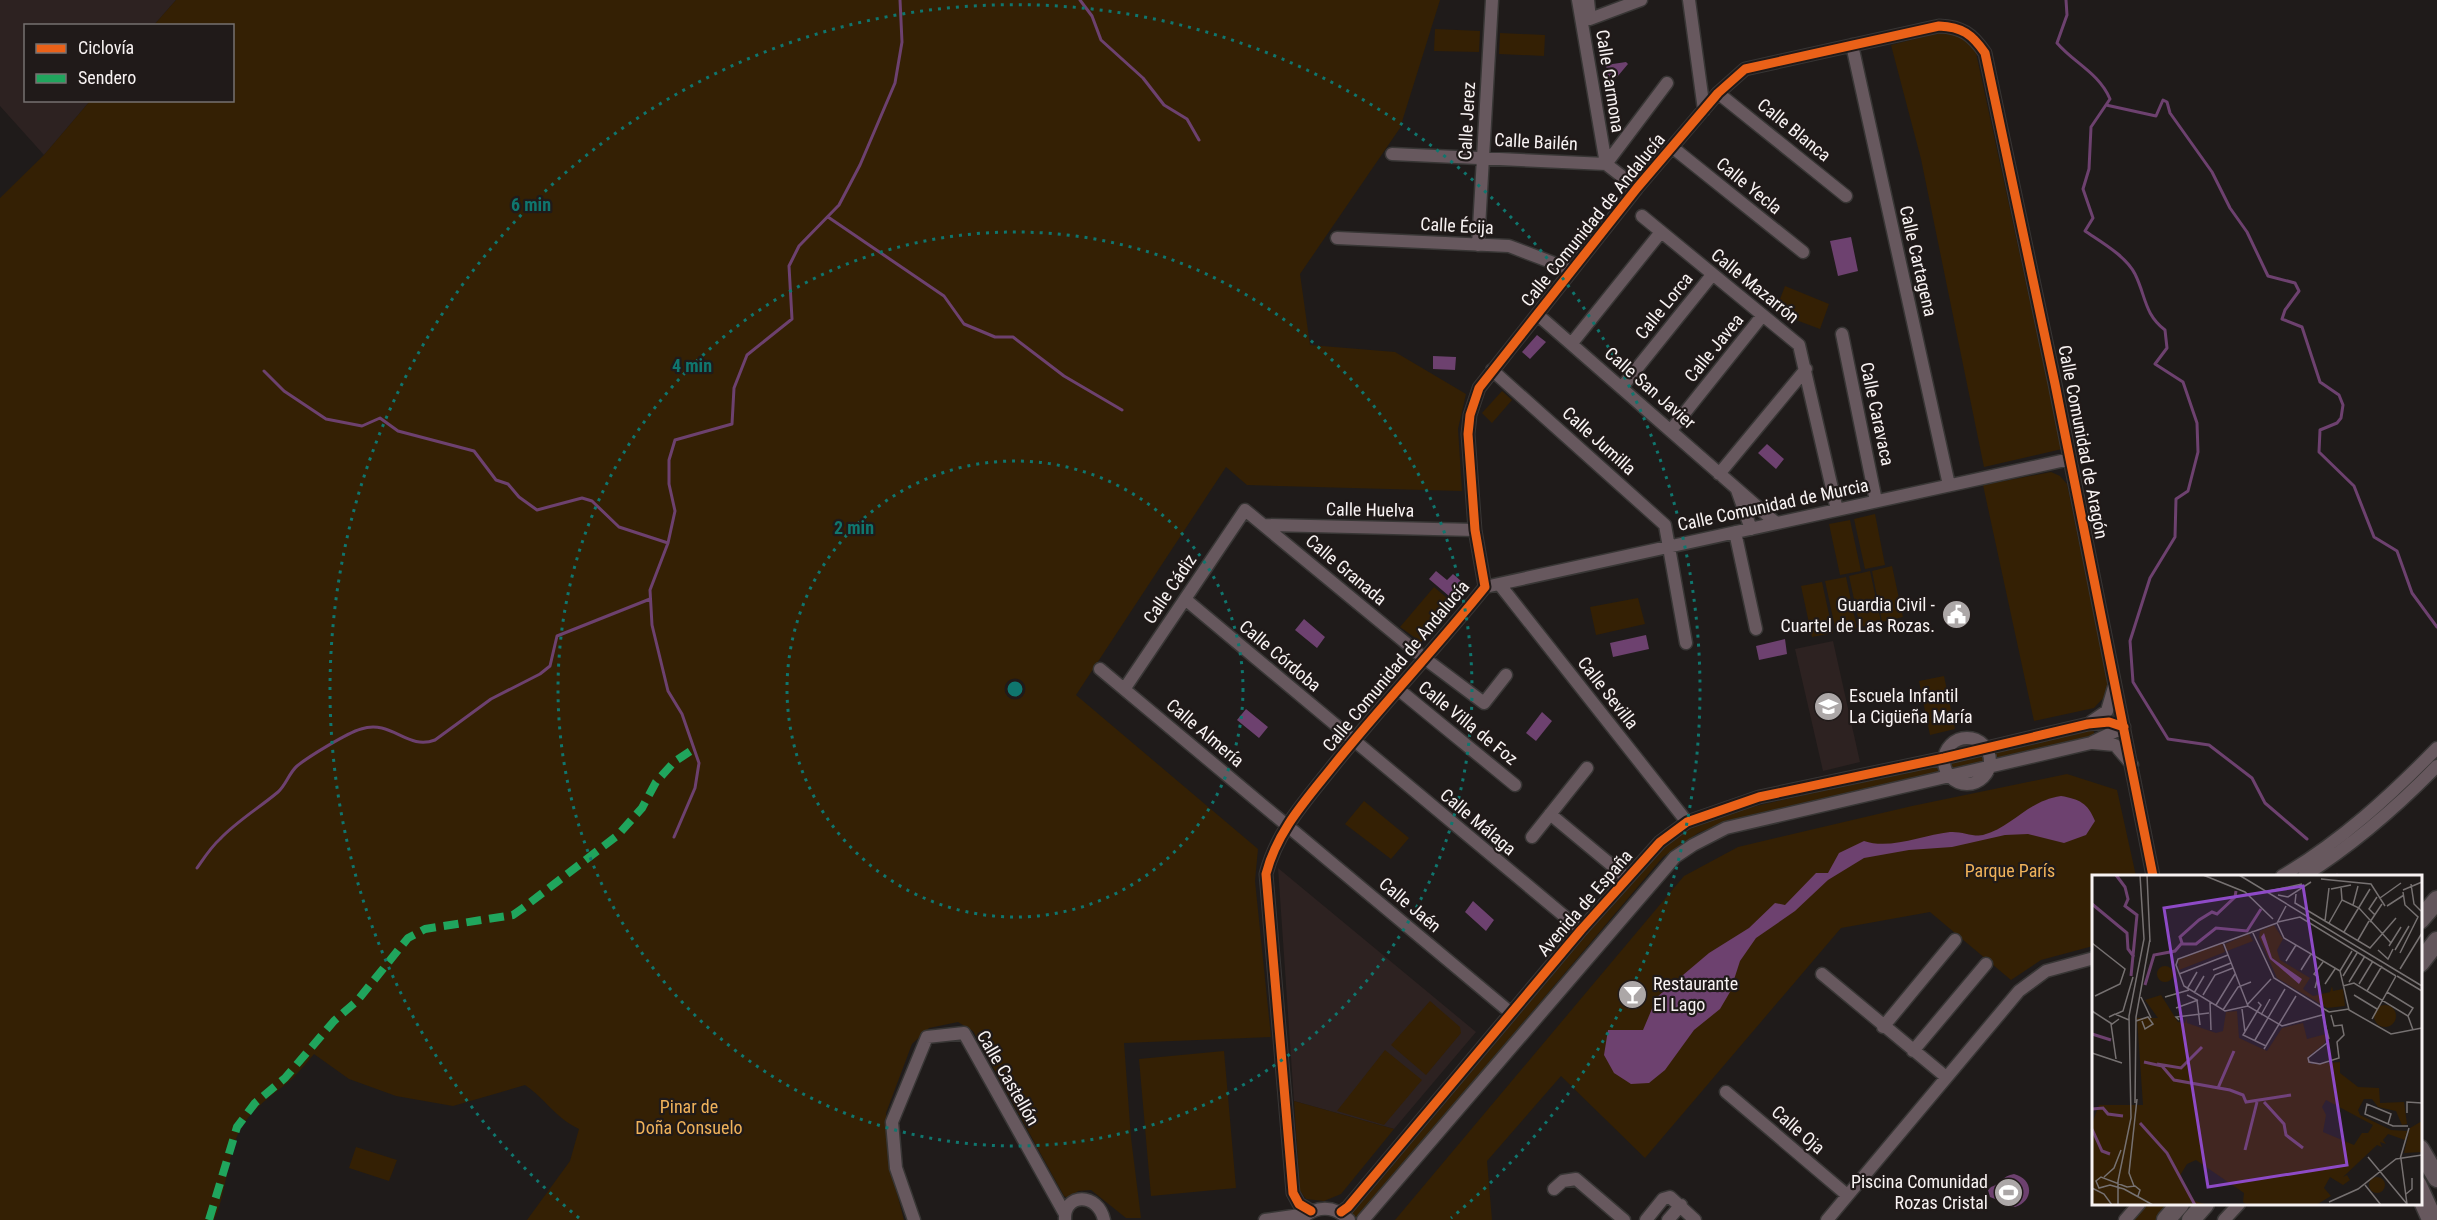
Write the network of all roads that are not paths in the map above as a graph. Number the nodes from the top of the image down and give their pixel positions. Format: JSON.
{"nodes":[{"id":1,"x":1492,"y":0,"type":"edge"},
{"id":2,"x":1578,"y":0,"type":"edge"},
{"id":3,"x":1588,"y":0,"type":"edge"},
{"id":4,"x":1641,"y":0,"type":"edge"},
{"id":5,"x":1689,"y":0,"type":"edge"},
{"id":6,"x":1958,"y":27,"type":"joint"},
{"id":7,"x":1852,"y":45,"type":"junction"},
{"id":8,"x":1667,"y":83,"type":"dead end"},
{"id":9,"x":1718,"y":93,"type":"junction"},
{"id":10,"x":1704,"y":110,"type":"junction"},
{"id":11,"x":1672,"y":147,"type":"junction"},
{"id":12,"x":1392,"y":154,"type":"dead end"},
{"id":13,"x":1483,"y":157,"type":"junction"},
{"id":14,"x":1606,"y":164,"type":"junction"},
{"id":15,"x":1637,"y":188,"type":"junction"},
{"id":16,"x":1846,"y":196,"type":"dead end"},
{"id":17,"x":1642,"y":216,"type":"dead end"},
{"id":18,"x":1661,"y":232,"type":"junction"},
{"id":19,"x":1337,"y":238,"type":"dead end"},
{"id":20,"x":1478,"y":245,"type":"junction"},
{"id":21,"x":1803,"y":252,"type":"dead end"},
{"id":22,"x":1572,"y":270,"type":"junction"},
{"id":23,"x":1712,"y":275,"type":"junction"},
{"id":24,"x":1538,"y":315,"type":"junction"},
{"id":25,"x":1762,"y":316,"type":"junction"},
{"id":26,"x":1842,"y":334,"type":"dead end"},
{"id":27,"x":1572,"y":343,"type":"junction"},
{"id":28,"x":1806,"y":369,"type":"junction"},
{"id":29,"x":1492,"y":370,"type":"junction"},
{"id":30,"x":1622,"y":387,"type":"junction"},
{"id":31,"x":1671,"y":430,"type":"junction"},
{"id":32,"x":2070,"y":459,"type":"junction"},
{"id":33,"x":1719,"y":474,"type":"junction"},
{"id":34,"x":1949,"y":485,"type":"junction"},
{"id":35,"x":1737,"y":489,"type":"junction"},
{"id":36,"x":1876,"y":501,"type":"junction"},
{"id":37,"x":1245,"y":510,"type":"joint"},
{"id":38,"x":1837,"y":510,"type":"junction"},
{"id":39,"x":1776,"y":523,"type":"junction"},
{"id":40,"x":1265,"y":525,"type":"junction"},
{"id":41,"x":1751,"y":529,"type":"junction"},
{"id":42,"x":1475,"y":530,"type":"junction"},
{"id":43,"x":1735,"y":532,"type":"junction"},
{"id":44,"x":1669,"y":546,"type":"junction"},
{"id":45,"x":1500,"y":585,"type":"junction"},
{"id":46,"x":1485,"y":587,"type":"junction"},
{"id":47,"x":1185,"y":599,"type":"junction"},
{"id":48,"x":1756,"y":629,"type":"dead end"},
{"id":49,"x":1686,"y":643,"type":"dead end"},
{"id":50,"x":1424,"y":658,"type":"junction"},
{"id":51,"x":1100,"y":669,"type":"dead end"},
{"id":52,"x":1506,"y":675,"type":"dead end"},
{"id":53,"x":2116,"y":683,"type":"junction"},
{"id":54,"x":1125,"y":688,"type":"junction"},
{"id":55,"x":1398,"y":689,"type":"junction"},
{"id":56,"x":2088,"y":724,"type":"junction"},
{"id":57,"x":2124,"y":727,"type":"junction"},
{"id":58,"x":1353,"y":741,"type":"junction"},
{"id":59,"x":2091,"y":743,"type":"junction"},
{"id":60,"x":1986,"y":748,"type":"junction"},
{"id":61,"x":2437,"y":748,"type":"edge"},
{"id":62,"x":1944,"y":758,"type":"junction"},
{"id":63,"x":1990,"y":766,"type":"junction"},
{"id":64,"x":2437,"y":766,"type":"edge"},
{"id":65,"x":2133,"y":767,"type":"junction"},
{"id":66,"x":1587,"y":768,"type":"dead end"},
{"id":67,"x":1949,"y":776,"type":"junction"},
{"id":68,"x":1515,"y":785,"type":"dead end"},
{"id":69,"x":1550,"y":814,"type":"junction"},
{"id":70,"x":1687,"y":822,"type":"junction"},
{"id":71,"x":1286,"y":825,"type":"junction"},
{"id":72,"x":1532,"y":837,"type":"dead end"},
{"id":73,"x":2307,"y":869,"type":"edge"},
{"id":74,"x":2153,"y":875,"type":"edge"},
{"id":75,"x":2286,"y":875,"type":"edge"},
{"id":76,"x":1627,"y":878,"type":"junction"},
{"id":77,"x":2437,"y":900,"type":"edge"},
{"id":78,"x":2422,"y":919,"type":"edge"},
{"id":79,"x":2437,"y":928,"type":"edge"},
{"id":80,"x":1581,"y":930,"type":"junction"},
{"id":81,"x":2437,"y":936,"type":"edge"},
{"id":82,"x":1955,"y":940,"type":"dead end"},
{"id":83,"x":2437,"y":941,"type":"edge"},
{"id":84,"x":2422,"y":947,"type":"edge"},
{"id":85,"x":2422,"y":955,"type":"edge"},
{"id":86,"x":2092,"y":958,"type":"edge"},
{"id":87,"x":2422,"y":962,"type":"edge"},
{"id":88,"x":1986,"y":964,"type":"dead end"},
{"id":89,"x":1822,"y":974,"type":"dead end"},
{"id":90,"x":1511,"y":1013,"type":"junction"},
{"id":91,"x":1883,"y":1027,"type":"junction"},
{"id":92,"x":1913,"y":1051,"type":"junction"},
{"id":93,"x":1946,"y":1077,"type":"junction"},
{"id":94,"x":1726,"y":1092,"type":"dead end"},
{"id":95,"x":2422,"y":1151,"type":"edge"},
{"id":96,"x":2437,"y":1178,"type":"edge"},
{"id":97,"x":2422,"y":1185,"type":"edge"},
{"id":98,"x":1554,"y":1189,"type":"dead end"},
{"id":99,"x":1293,"y":1193,"type":"junction"},
{"id":100,"x":1847,"y":1195,"type":"junction"},
{"id":101,"x":1681,"y":1205,"type":"junction"},
{"id":102,"x":2137,"y":1205,"type":"edge"},
{"id":103,"x":2178,"y":1205,"type":"edge"},
{"id":104,"x":2203,"y":1205,"type":"edge"},
{"id":105,"x":2237,"y":1205,"type":"edge"},
{"id":106,"x":2422,"y":1205,"type":"edge"},
{"id":107,"x":1101,"y":1207,"type":"junction"},
{"id":108,"x":1306,"y":1215,"type":"edge"},
{"id":109,"x":1345,"y":1216,"type":"edge"},
{"id":110,"x":1065,"y":1217,"type":"edge"},
{"id":111,"x":914,"y":1220,"type":"edge"},
{"id":112,"x":1104,"y":1220,"type":"edge"},
{"id":113,"x":1114,"y":1220,"type":"edge"},
{"id":114,"x":1265,"y":1220,"type":"edge"},
{"id":115,"x":1272,"y":1220,"type":"edge"},
{"id":116,"x":1363,"y":1220,"type":"edge"},
{"id":117,"x":1623,"y":1220,"type":"edge"},
{"id":118,"x":1646,"y":1220,"type":"edge"},
{"id":119,"x":1668,"y":1220,"type":"edge"},
{"id":120,"x":1695,"y":1220,"type":"edge"},
{"id":121,"x":1827,"y":1220,"type":"edge"},
{"id":122,"x":2125,"y":1220,"type":"edge"},
{"id":123,"x":2166,"y":1220,"type":"edge"},
{"id":124,"x":2191,"y":1220,"type":"edge"},
{"id":125,"x":2224,"y":1220,"type":"edge"},
{"id":126,"x":2428,"y":1220,"type":"edge"},
{"id":127,"x":2437,"y":1220,"type":"edge"}],
"edges":[{"from":1,"to":13,"type":"street","name":"Calle Jerez"},
{"from":2,"to":14,"type":"street","name":"Calle Carmona"},
{"from":3,"to":4,"type":"street"},
{"from":5,"to":10,"type":"street"},
{"from":6,"to":7,"type":"street","name":"Calle Comunidad de Andalucía"},
{"from":6,"to":32,"type":"street","name":"Calle Comunidad de Aragón"},
{"from":7,"to":9,"type":"street","name":"Calle Comunidad de Andalucía"},
{"from":7,"to":34,"type":"street","name":"Calle Cartagena"},
{"from":8,"to":14,"type":"street"},
{"from":9,"to":10,"type":"street","name":"Calle Comunidad de Andalucía"},
{"from":9,"to":16,"type":"street","name":"Calle Blanca"},
{"from":10,"to":11,"type":"street","name":"Calle Comunidad de Andalucía"},
{"from":11,"to":15,"type":"street","name":"Calle Comunidad de Andalucía"},
{"from":11,"to":21,"type":"street","name":"Calle Yecla"},
{"from":12,"to":13,"type":"street","name":"Calle Bailén"},
{"from":13,"to":14,"type":"street","name":"Calle Bailén"},
{"from":13,"to":20,"type":"street","name":"Calle Jerez"},
{"from":14,"to":15,"type":"street"},
{"from":15,"to":22,"type":"street","name":"Calle Comunidad de Andalucía"},
{"from":17,"to":18,"type":"street","name":"Calle Mazarrón"},
{"from":18,"to":23,"type":"street","name":"Calle Mazarrón"},
{"from":18,"to":27,"type":"street"},
{"from":19,"to":20,"type":"street","name":"Calle Écija"},
{"from":20,"to":22,"type":"street","name":"Calle Écija"},
{"from":22,"to":24,"type":"street","name":"Calle Comunidad de Andalucía"},
{"from":23,"to":25,"type":"street","name":"Calle Mazarrón"},
{"from":23,"to":30,"type":"street","name":"Calle Lorca"},
{"from":24,"to":27,"type":"street","name":"Calle San Javier"},
{"from":24,"to":29,"type":"street","name":"Calle Comunidad de Andalucía"},
{"from":25,"to":28,"type":"street","name":"Calle Mazarrón"},
{"from":25,"to":31,"type":"street","name":"Calle Javea"},
{"from":26,"to":36,"type":"street","name":"Calle Caravaca"},
{"from":27,"to":30,"type":"street","name":"Calle San Javier"},
{"from":28,"to":33,"type":"street"},
{"from":28,"to":38,"type":"street","name":"Calle Mazarrón"},
{"from":29,"to":42,"type":"street","name":"Calle Comunidad de Andalucía"},
{"from":29,"to":44,"type":"street","name":"Calle Jumilla"},
{"from":30,"to":31,"type":"street","name":"Calle San Javier"},
{"from":31,"to":33,"type":"street","name":"Calle San Javier"},
{"from":32,"to":34,"type":"street","name":"Calle Comunidad de Murcia"},
{"from":32,"to":53,"type":"street","name":"Calle Comunidad de Aragón"},
{"from":33,"to":35,"type":"street","name":"Calle San Javier"},
{"from":34,"to":36,"type":"street","name":"Calle Comunidad de Murcia"},
{"from":35,"to":39,"type":"street","name":"Calle San Javier"},
{"from":35,"to":41,"type":"street"},
{"from":36,"to":38,"type":"street","name":"Calle Comunidad de Murcia"},
{"from":37,"to":40,"type":"street","name":"Calle Granada"},
{"from":37,"to":47,"type":"street","name":"Calle Cádiz"},
{"from":38,"to":39,"type":"street","name":"Calle Comunidad de Murcia"},
{"from":39,"to":41,"type":"street","name":"Calle Comunidad de Murcia"},
{"from":40,"to":42,"type":"street","name":"Calle Huelva"},
{"from":40,"to":50,"type":"street","name":"Calle Granada"},
{"from":41,"to":43,"type":"street","name":"Calle Comunidad de Murcia"},
{"from":42,"to":46,"type":"street","name":"Calle Comunidad de Andalucía"},
{"from":43,"to":44,"type":"street","name":"Calle Comunidad de Murcia"},
{"from":43,"to":48,"type":"street"},
{"from":44,"to":45,"type":"street","name":"Calle Comunidad de Murcia"},
{"from":44,"to":49,"type":"street","name":"Calle Jumilla"},
{"from":45,"to":46,"type":"street","name":"Calle Comunidad de Murcia"},
{"from":45,"to":70,"type":"street","name":"Calle Sevilla"},
{"from":46,"to":50,"type":"street","name":"Calle Comunidad de Andalucía"},
{"from":47,"to":54,"type":"street","name":"Calle Cádiz"},
{"from":47,"to":58,"type":"street","name":"Calle Córdoba"},
{"from":50,"to":52,"type":"street","name":"Calle Granada"},
{"from":50,"to":55,"type":"street","name":"Calle Comunidad de Andalucía"},
{"from":51,"to":54,"type":"street","name":"Calle Almería"},
{"from":53,"to":56,"type":"street","name":"Avenida de España"},
{"from":53,"to":57,"type":"street","name":"Calle Comunidad de Aragón"},
{"from":54,"to":71,"type":"street","name":"Calle Almería"},
{"from":55,"to":58,"type":"street","name":"Calle Comunidad de Andalucía"},
{"from":55,"to":68,"type":"street","name":"Calle Villa de Foz"},
{"from":56,"to":57,"type":"street","name":"Avenida de España"},
{"from":56,"to":60,"type":"street","name":"Avenida de España"},
{"from":57,"to":59,"type":"street","name":"Avenida de España"},
{"from":57,"to":65,"type":"street","name":"Calle Comunidad de Aragón"},
{"from":58,"to":71,"type":"street","name":"Calle Comunidad de Andalucía"},
{"from":58,"to":80,"type":"street","name":"Calle Málaga"},
{"from":59,"to":63,"type":"street","name":"Avenida de España"},
{"from":59,"to":65,"type":"street","name":"Avenida de España"},
{"from":60,"to":62,"type":"street","name":"Avenida de España"},
{"from":60,"to":63,"type":"street"},
{"from":61,"to":73,"type":"street"},
{"from":62,"to":67,"type":"street"},
{"from":62,"to":70,"type":"street","name":"Avenida de España"},
{"from":63,"to":67,"type":"street","name":"Avenida de España"},
{"from":64,"to":73,"type":"street"},
{"from":65,"to":74,"type":"street","name":"Calle Comunidad de Aragón"},
{"from":66,"to":69,"type":"street"},
{"from":67,"to":116,"type":"street","name":"Avenida de España"},
{"from":69,"to":72,"type":"street"},
{"from":69,"to":76,"type":"street"},
{"from":70,"to":76,"type":"street","name":"Avenida de España"},
{"from":71,"to":90,"type":"street","name":"Calle Jaén"},
{"from":71,"to":99,"type":"street","name":"Calle Comunidad de Andalucía"},
{"from":73,"to":75,"type":"street"},
{"from":76,"to":80,"type":"street","name":"Avenida de España"},
{"from":77,"to":78,"type":"highway"},
{"from":79,"to":84,"type":"highway"},
{"from":80,"to":90,"type":"street","name":"Avenida de España"},
{"from":81,"to":85,"type":"highway"},
{"from":82,"to":91,"type":"street"},
{"from":83,"to":87,"type":"highway"},
{"from":86,"to":93,"type":"street"},
{"from":88,"to":92,"type":"street"},
{"from":89,"to":91,"type":"street"},
{"from":90,"to":109,"type":"street","name":"Avenida de España"},
{"from":91,"to":92,"type":"street"},
{"from":92,"to":93,"type":"street"},
{"from":93,"to":100,"type":"street"},
{"from":94,"to":100,"type":"street","name":"Calle Oja"},
{"from":95,"to":96,"type":"highway"},
{"from":97,"to":127,"type":"street"},
{"from":98,"to":117,"type":"street"},
{"from":99,"to":108,"type":"street"},
{"from":99,"to":115,"type":"street"},
{"from":100,"to":121,"type":"street"},
{"from":101,"to":118,"type":"street"},
{"from":101,"to":119,"type":"street"},
{"from":101,"to":120,"type":"street"},
{"from":102,"to":122,"type":"street"},
{"from":103,"to":123,"type":"highway"},
{"from":104,"to":124,"type":"highway"},
{"from":105,"to":125,"type":"street"},
{"from":106,"to":126,"type":"street"},
{"from":107,"to":110,"type":"street"},
{"from":107,"to":112,"type":"street"},
{"from":107,"to":113,"type":"street"},
{"from":108,"to":109,"type":"street"},
{"from":108,"to":115,"type":"street"},
{"from":110,"to":111,"type":"street","name":"Calle Castellón"},
{"from":114,"to":115,"type":"street"}]}
